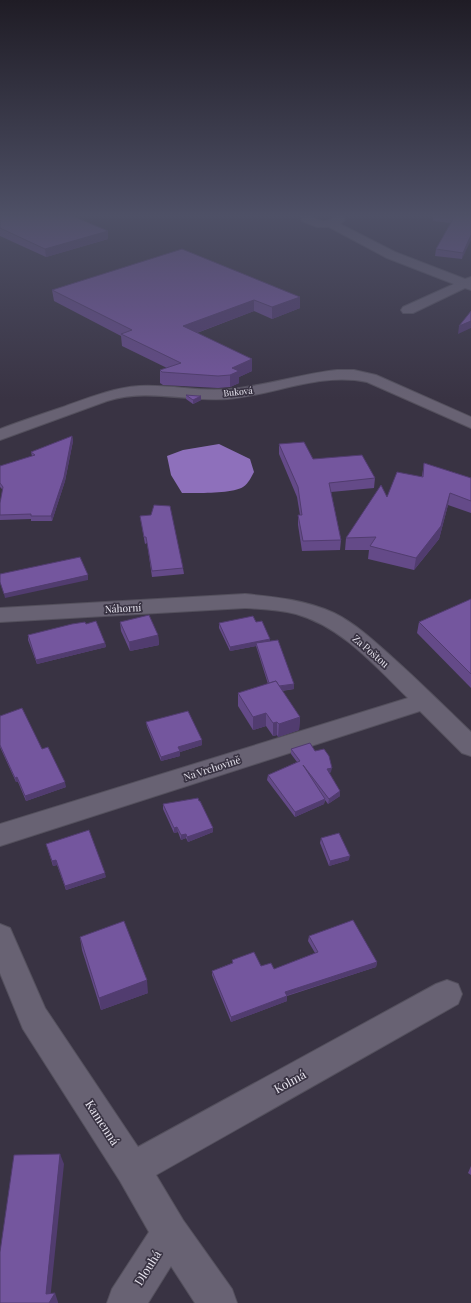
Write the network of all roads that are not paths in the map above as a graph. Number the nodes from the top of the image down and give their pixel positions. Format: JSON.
{"nodes":[{"id":1,"x":450,"y":277,"type":"edge"},
{"id":2,"x":469,"y":284,"type":"edge"},
{"id":3,"x":408,"y":310,"type":"dead end"},
{"id":4,"x":471,"y":423,"type":"edge"},
{"id":5,"x":0,"y":435,"type":"edge"},
{"id":6,"x":245,"y":601,"type":"joint"},
{"id":7,"x":0,"y":615,"type":"edge"},
{"id":8,"x":425,"y":701,"type":"junction"},
{"id":9,"x":471,"y":747,"type":"edge"},
{"id":10,"x":0,"y":835,"type":"edge"},
{"id":11,"x":0,"y":937,"type":"edge"},
{"id":12,"x":447,"y":994,"type":"dead end"},
{"id":13,"x":132,"y":1169,"type":"junction"},
{"id":14,"x":170,"y":1232,"type":"junction"},
{"id":15,"x":126,"y":1303,"type":"edge"},
{"id":16,"x":218,"y":1303,"type":"edge"}],
"edges":[{"from":1,"to":2,"type":"street"},
{"from":2,"to":3,"type":"street"},
{"from":4,"to":5,"type":"street","name":"Buková"},
{"from":6,"to":7,"type":"street","name":"Náhorní"},
{"from":6,"to":8,"type":"street","name":"Za Poštou"},
{"from":8,"to":9,"type":"street","name":"Za Poštou"},
{"from":8,"to":10,"type":"street","name":"Na Vrchovině"},
{"from":11,"to":13,"type":"street","name":"Kamenná"},
{"from":12,"to":13,"type":"street","name":"Kolmá"},
{"from":13,"to":14,"type":"street","name":"Kamenná"},
{"from":14,"to":15,"type":"street","name":"Dlouhá"},
{"from":14,"to":16,"type":"street","name":"Kamenná"}]}
